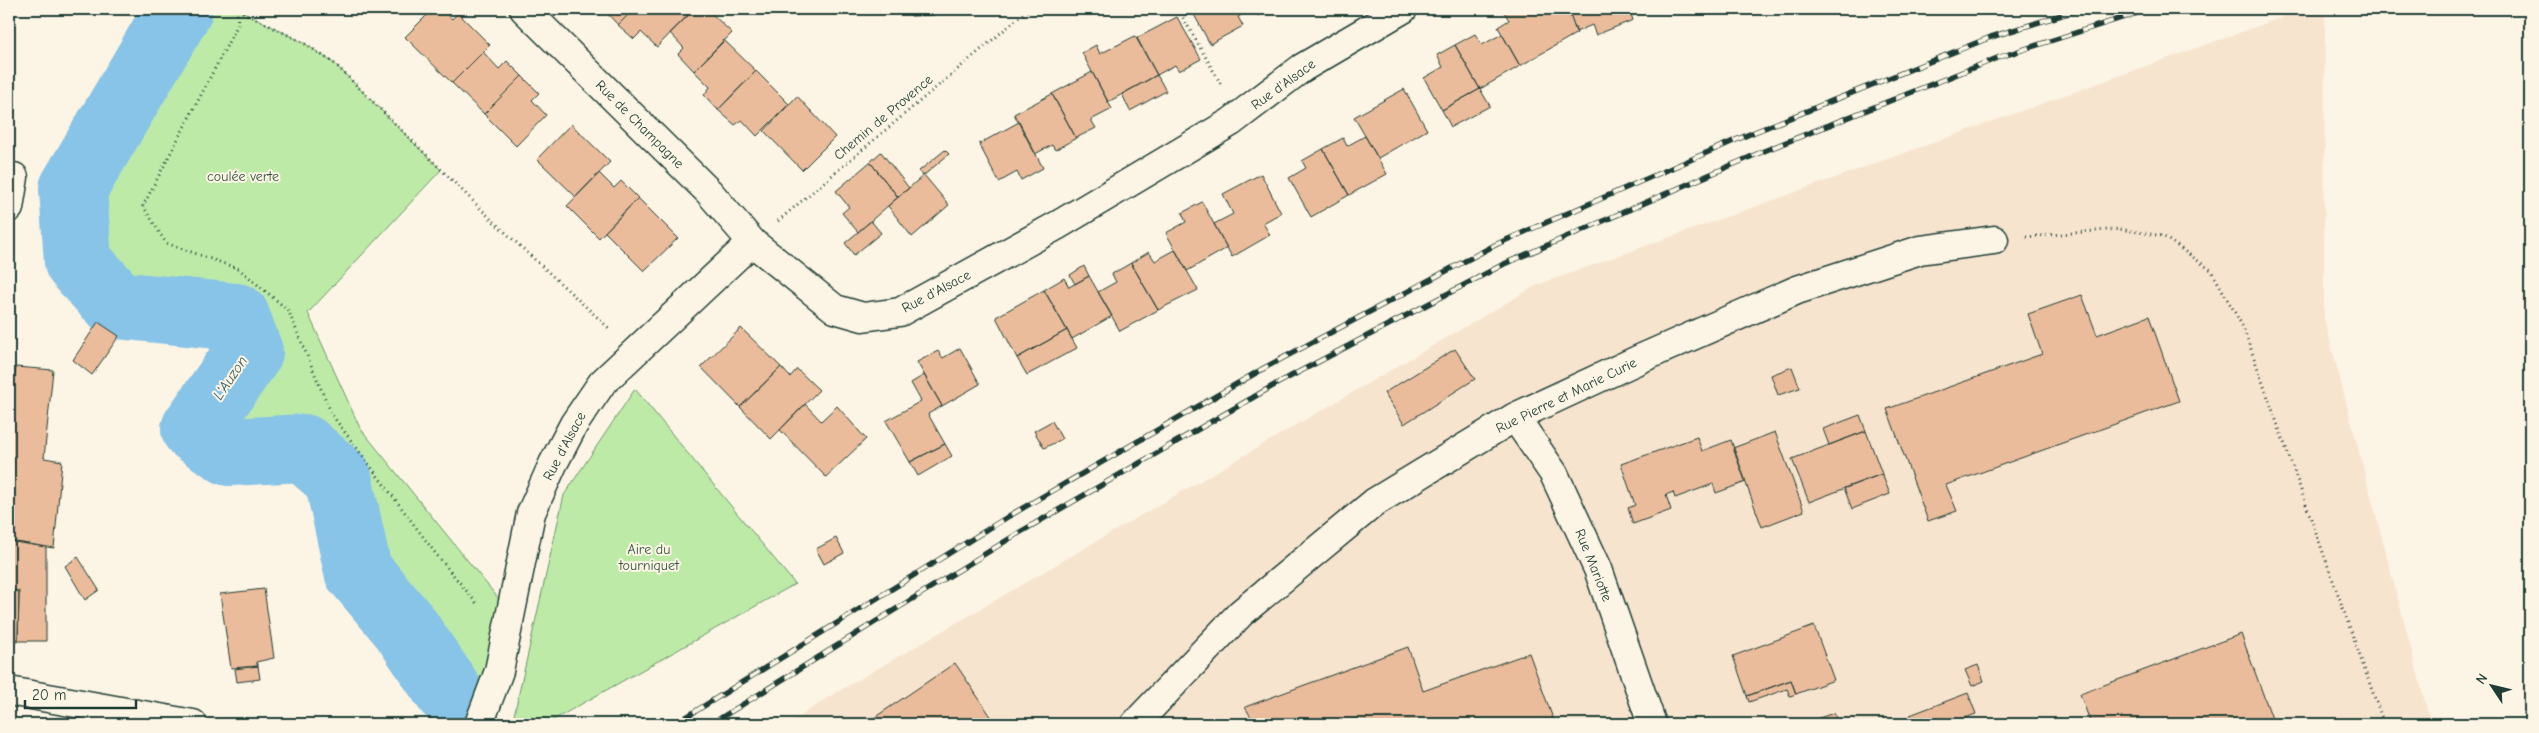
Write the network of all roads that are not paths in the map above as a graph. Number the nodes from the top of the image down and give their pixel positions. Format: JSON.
{"nodes":[{"id":1,"x":524,"y":9,"type":"edge"},
{"id":2,"x":1403,"y":9,"type":"edge"},
{"id":3,"x":14,"y":177,"type":"dead end"},
{"id":4,"x":9,"y":208,"type":"edge"},
{"id":5,"x":1994,"y":240,"type":"road end"},
{"id":6,"x":752,"y":242,"type":"junction"},
{"id":7,"x":1514,"y":417,"type":"junction"},
{"id":8,"x":9,"y":692,"type":"edge"},
{"id":9,"x":193,"y":724,"type":"edge"},
{"id":10,"x":479,"y":724,"type":"edge"},
{"id":11,"x":1135,"y":724,"type":"edge"},
{"id":12,"x":1652,"y":724,"type":"edge"}],
"edges":[{"from":1,"to":6,"type":"street","name":"Rue de Champagne"},
{"from":2,"to":6,"type":"street","name":"Rue d'Alsace"},
{"from":3,"to":4,"type":"street"},
{"from":5,"to":7,"type":"street","name":"Rue Pierre et Marie Curie"},
{"from":6,"to":10,"type":"street","name":"Rue d'Alsace"},
{"from":7,"to":11,"type":"street","name":"Rue Pierre et Marie Curie"},
{"from":7,"to":12,"type":"street","name":"Rue Mariotte"},
{"from":8,"to":9,"type":"street"}]}
